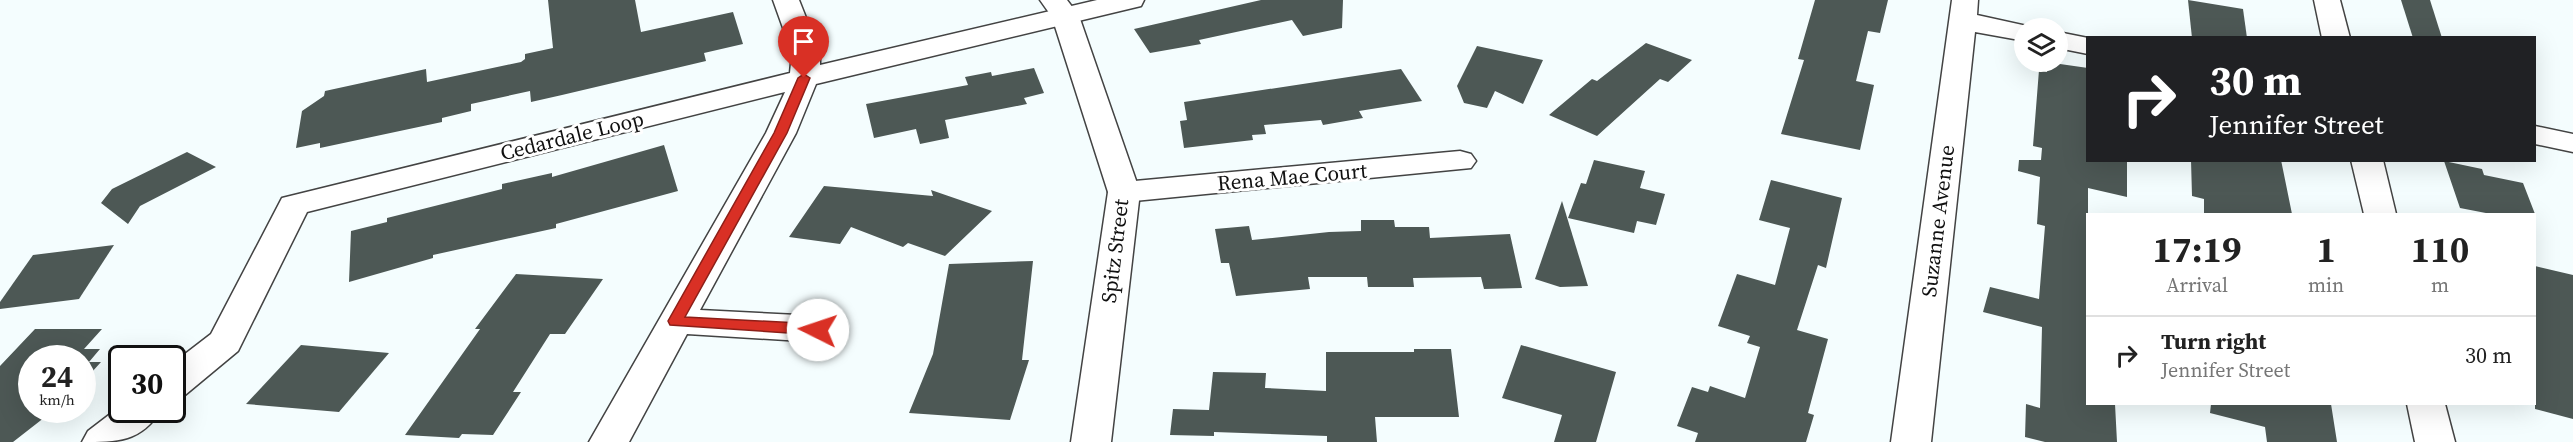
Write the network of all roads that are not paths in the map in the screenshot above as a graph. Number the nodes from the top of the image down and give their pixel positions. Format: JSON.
{"nodes":[{"id":1,"x":786,"y":0,"type":"edge"},
{"id":2,"x":1131,"y":0,"type":"edge"},
{"id":3,"x":2327,"y":0,"type":"edge"},
{"id":4,"x":1059,"y":8,"type":"edge"},
{"id":5,"x":1964,"y":10,"type":"edge"},
{"id":6,"x":2014,"y":29,"type":"edge"},
{"id":7,"x":2336,"y":36,"type":"edge"},
{"id":8,"x":2068,"y":42,"type":"edge"},
{"id":9,"x":2086,"y":46,"type":"edge"},
{"id":10,"x":804,"y":78,"type":"junction"},
{"id":11,"x":2536,"y":135,"type":"edge"},
{"id":12,"x":2573,"y":143,"type":"edge"},
{"id":13,"x":1460,"y":161,"type":"dead end"},
{"id":14,"x":2367,"y":162,"type":"edge"},
{"id":15,"x":1124,"y":192,"type":"junction"},
{"id":16,"x":2380,"y":213,"type":"edge"},
{"id":17,"x":675,"y":321,"type":"junction"},
{"id":18,"x":818,"y":330,"type":"dead end"},
{"id":19,"x":186,"y":374,"type":"edge"},
{"id":20,"x":2426,"y":405,"type":"edge"},
{"id":21,"x":126,"y":423,"type":"edge"},
{"id":22,"x":102,"y":442,"type":"edge"},
{"id":23,"x":609,"y":442,"type":"edge"},
{"id":24,"x":1091,"y":442,"type":"edge"},
{"id":25,"x":1911,"y":442,"type":"edge"},
{"id":26,"x":2435,"y":442,"type":"edge"}],
"edges":[{"from":1,"to":10,"type":"street"},
{"from":2,"to":4,"type":"street","name":"Cedardale Loop"},
{"from":3,"to":7,"type":"street"},
{"from":4,"to":10,"type":"street","name":"Cedardale Loop"},
{"from":4,"to":15,"type":"street","name":"Spitz Street"},
{"from":5,"to":6,"type":"street"},
{"from":5,"to":25,"type":"street","name":"Suzanne Avenue"},
{"from":8,"to":9,"type":"street"},
{"from":10,"to":17,"type":"street"},
{"from":10,"to":19,"type":"street","name":"Cedardale Loop"},
{"from":11,"to":12,"type":"street"},
{"from":13,"to":15,"type":"street","name":"Rena Mae Court"},
{"from":14,"to":16,"type":"street"},
{"from":15,"to":24,"type":"street","name":"Spitz Street"},
{"from":17,"to":18,"type":"street"},
{"from":17,"to":23,"type":"street"},
{"from":20,"to":26,"type":"street"},
{"from":21,"to":22,"type":"street"}]}
